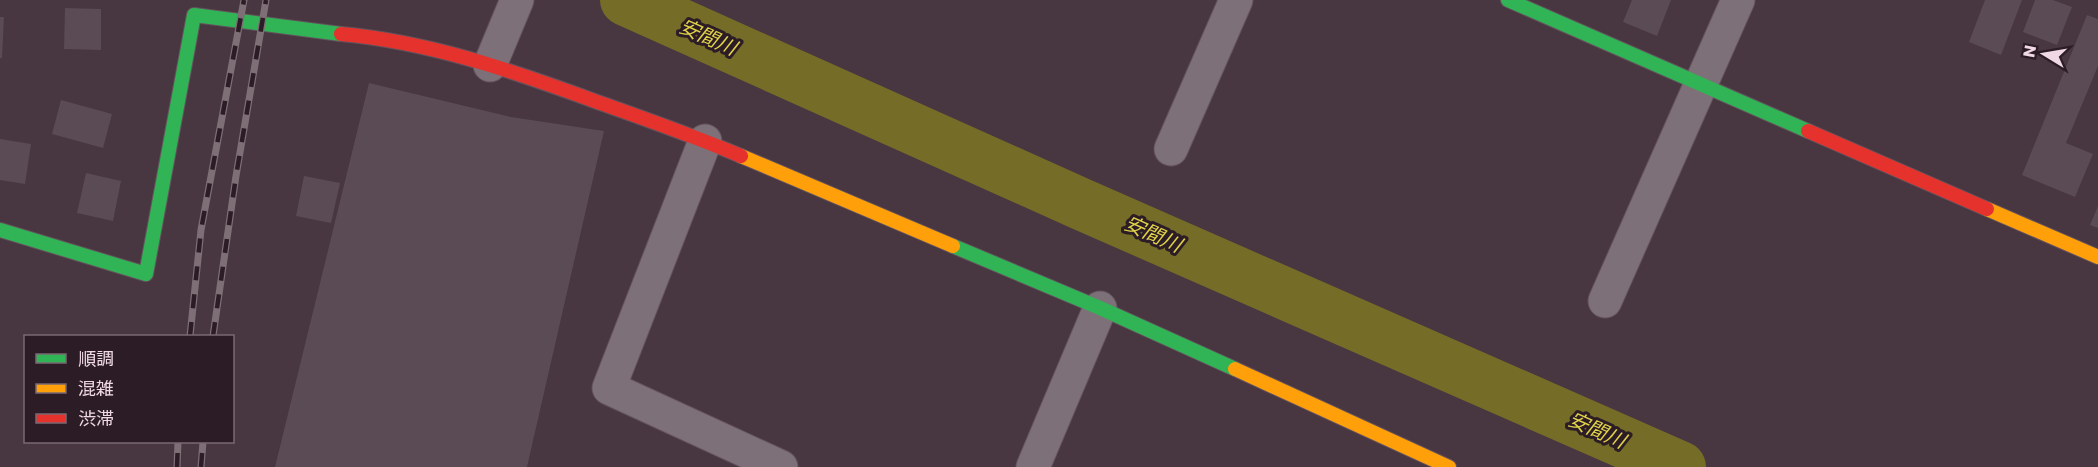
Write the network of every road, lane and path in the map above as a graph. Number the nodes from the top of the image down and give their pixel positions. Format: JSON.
{"nodes":[{"id":1,"x":1236,"y":0,"type":"edge"},
{"id":2,"x":1508,"y":0,"type":"edge"},
{"id":3,"x":1738,"y":0,"type":"edge"},
{"id":4,"x":514,"y":7,"type":"edge"},
{"id":5,"x":490,"y":65,"type":"junction"},
{"id":6,"x":1701,"y":84,"type":"junction"},
{"id":7,"x":705,"y":141,"type":"junction"},
{"id":8,"x":1171,"y":148,"type":"dead end"},
{"id":9,"x":0,"y":230,"type":"edge"},
{"id":10,"x":2098,"y":257,"type":"edge"},
{"id":11,"x":1605,"y":301,"type":"dead end"},
{"id":12,"x":1100,"y":308,"type":"junction"},
{"id":13,"x":780,"y":467,"type":"edge"},
{"id":14,"x":1033,"y":467,"type":"edge"},
{"id":15,"x":1449,"y":467,"type":"edge"}],
"edges":[{"from":1,"to":8,"type":"street"},
{"from":2,"to":6,"type":"street"},
{"from":3,"to":6,"type":"street"},
{"from":4,"to":5,"type":"street"},
{"from":5,"to":7,"type":"street"},
{"from":5,"to":9,"type":"street"},
{"from":6,"to":10,"type":"street"},
{"from":6,"to":11,"type":"street"},
{"from":7,"to":12,"type":"street"},
{"from":7,"to":13,"type":"street"},
{"from":12,"to":14,"type":"street"},
{"from":12,"to":15,"type":"street"}]}
